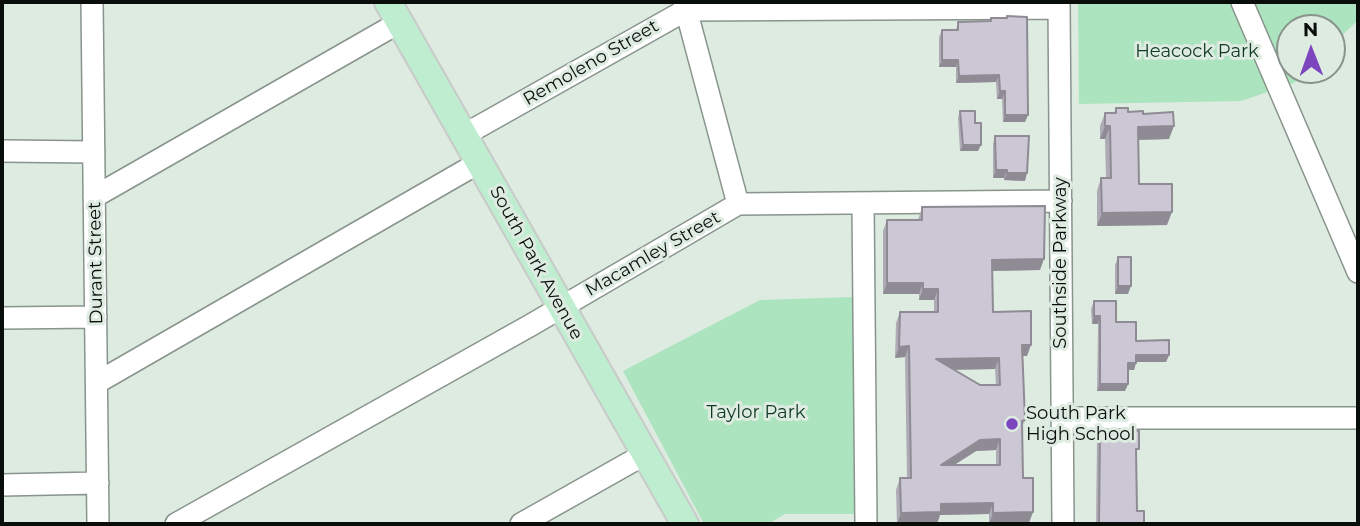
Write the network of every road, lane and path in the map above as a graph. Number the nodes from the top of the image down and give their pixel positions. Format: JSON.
{"nodes":[{"id":1,"x":92,"y":2,"type":"edge"},
{"id":2,"x":1242,"y":2,"type":"edge"},
{"id":3,"x":1059,"y":5,"type":"edge"},
{"id":4,"x":685,"y":6,"type":"edge"},
{"id":5,"x":394,"y":12,"type":"edge"},
{"id":6,"x":464,"y":135,"type":"junction"},
{"id":7,"x":2,"y":151,"type":"edge"},
{"id":8,"x":94,"y":152,"type":"junction"},
{"id":9,"x":480,"y":162,"type":"junction"},
{"id":10,"x":94,"y":197,"type":"junction"},
{"id":11,"x":1061,"y":201,"type":"junction"},
{"id":12,"x":863,"y":203,"type":"junction"},
{"id":13,"x":738,"y":204,"type":"junction"},
{"id":14,"x":1358,"y":272,"type":"edge"},
{"id":15,"x":562,"y":306,"type":"junction"},
{"id":16,"x":96,"y":317,"type":"junction"},
{"id":17,"x":2,"y":318,"type":"edge"},
{"id":18,"x":97,"y":382,"type":"junction"},
{"id":19,"x":1062,"y":418,"type":"junction"},
{"id":20,"x":1358,"y":418,"type":"edge"},
{"id":21,"x":645,"y":454,"type":"junction"},
{"id":22,"x":97,"y":483,"type":"junction"},
{"id":23,"x":2,"y":485,"type":"edge"},
{"id":24,"x":98,"y":524,"type":"edge"},
{"id":25,"x":176,"y":524,"type":"edge"},
{"id":26,"x":521,"y":524,"type":"edge"},
{"id":27,"x":685,"y":524,"type":"edge"},
{"id":28,"x":866,"y":524,"type":"edge"},
{"id":29,"x":1063,"y":524,"type":"edge"}],
"edges":[{"from":1,"to":8,"type":"street","name":"Durant Street"},
{"from":2,"to":14,"type":"street"},
{"from":3,"to":4,"type":"street","name":"Remoleno Street"},
{"from":3,"to":11,"type":"street","name":"Southside Parkway"},
{"from":4,"to":6,"type":"street","name":"Remoleno Street"},
{"from":4,"to":13,"type":"street"},
{"from":5,"to":6,"type":"main road","name":"South Park Avenue"},
{"from":5,"to":10,"type":"street"},
{"from":6,"to":9,"type":"main road","name":"South Park Avenue"},
{"from":7,"to":8,"type":"street"},
{"from":8,"to":10,"type":"street","name":"Durant Street"},
{"from":9,"to":15,"type":"main road","name":"South Park Avenue"},
{"from":9,"to":18,"type":"street"},
{"from":10,"to":16,"type":"street","name":"Durant Street"},
{"from":11,"to":12,"type":"street","name":"Macamley Street"},
{"from":11,"to":19,"type":"street","name":"Southside Parkway"},
{"from":12,"to":13,"type":"street","name":"Macamley Street"},
{"from":12,"to":28,"type":"street"},
{"from":13,"to":15,"type":"street","name":"Macamley Street"},
{"from":15,"to":21,"type":"main road","name":"South Park Avenue"},
{"from":15,"to":25,"type":"street","name":"Macamley Street"},
{"from":16,"to":17,"type":"street"},
{"from":16,"to":18,"type":"street","name":"Durant Street"},
{"from":18,"to":22,"type":"street","name":"Durant Street"},
{"from":19,"to":20,"type":"street"},
{"from":19,"to":29,"type":"street","name":"Southside Parkway"},
{"from":21,"to":26,"type":"street"},
{"from":21,"to":27,"type":"main road","name":"South Park Avenue"},
{"from":22,"to":23,"type":"street"},
{"from":22,"to":24,"type":"street","name":"Durant Street"}]}
